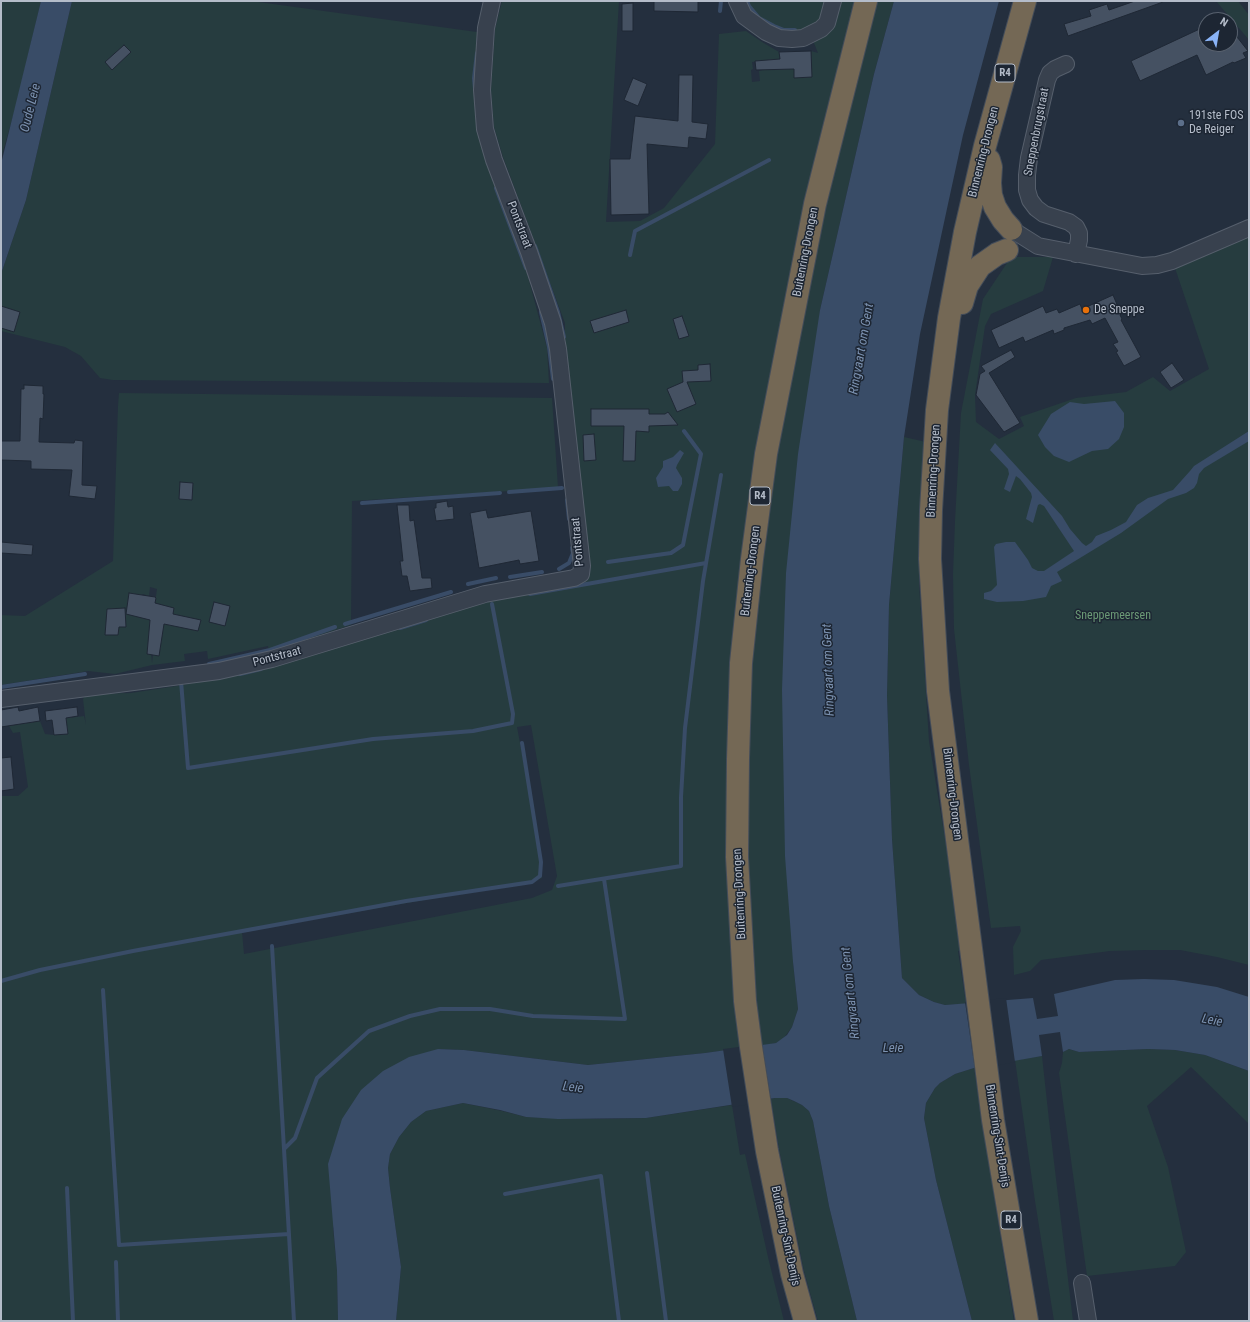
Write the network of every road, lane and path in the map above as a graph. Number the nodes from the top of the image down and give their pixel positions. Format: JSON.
{"nodes":[{"id":1,"x":492,"y":1,"type":"edge"},
{"id":2,"x":737,"y":1,"type":"edge"},
{"id":3,"x":833,"y":1,"type":"edge"},
{"id":4,"x":866,"y":1,"type":"edge"},
{"id":5,"x":1025,"y":1,"type":"edge"},
{"id":6,"x":1066,"y":64,"type":"dead end"},
{"id":7,"x":985,"y":146,"type":"junction"},
{"id":8,"x":1249,"y":228,"type":"edge"},
{"id":9,"x":1011,"y":229,"type":"joint"},
{"id":10,"x":1038,"y":246,"type":"junction"},
{"id":11,"x":1007,"y":250,"type":"joint"},
{"id":12,"x":1076,"y":254,"type":"junction"},
{"id":13,"x":949,"y":318,"type":"junction"},
{"id":14,"x":1,"y":699,"type":"edge"},
{"id":15,"x":971,"y":950,"type":"joint"},
{"id":16,"x":767,"y":1151,"type":"joint"},
{"id":17,"x":1082,"y":1283,"type":"dead end"},
{"id":18,"x":805,"y":1321,"type":"edge"},
{"id":19,"x":1027,"y":1321,"type":"edge"},
{"id":20,"x":1088,"y":1321,"type":"edge"}],
"edges":[{"from":1,"to":14,"type":"street","name":"Pontstraat"},
{"from":2,"to":3,"type":"street"},
{"from":4,"to":16,"type":"highway","name":"Buitenring-Drongen","number":"R4"},
{"from":5,"to":7,"type":"highway","name":"Binnenring-Drongen","number":"R4"},
{"from":6,"to":12,"type":"street","name":"Sneppenbrugstraat"},
{"from":7,"to":9,"type":"highway"},
{"from":7,"to":13,"type":"highway","name":"Binnenring-Drongen","number":"R4"},
{"from":8,"to":12,"type":"street"},
{"from":9,"to":10,"type":"street"},
{"from":10,"to":11,"type":"street"},
{"from":10,"to":12,"type":"street"},
{"from":11,"to":13,"type":"highway"},
{"from":13,"to":15,"type":"highway","name":"Binnenring-Drongen","number":"R4"},
{"from":15,"to":19,"type":"highway","name":"Binnenring-Sint-Denijs","number":"R4"},
{"from":16,"to":18,"type":"highway","name":"Buitenring-Sint-Denijs","number":"R4"},
{"from":17,"to":20,"type":"street"}]}
